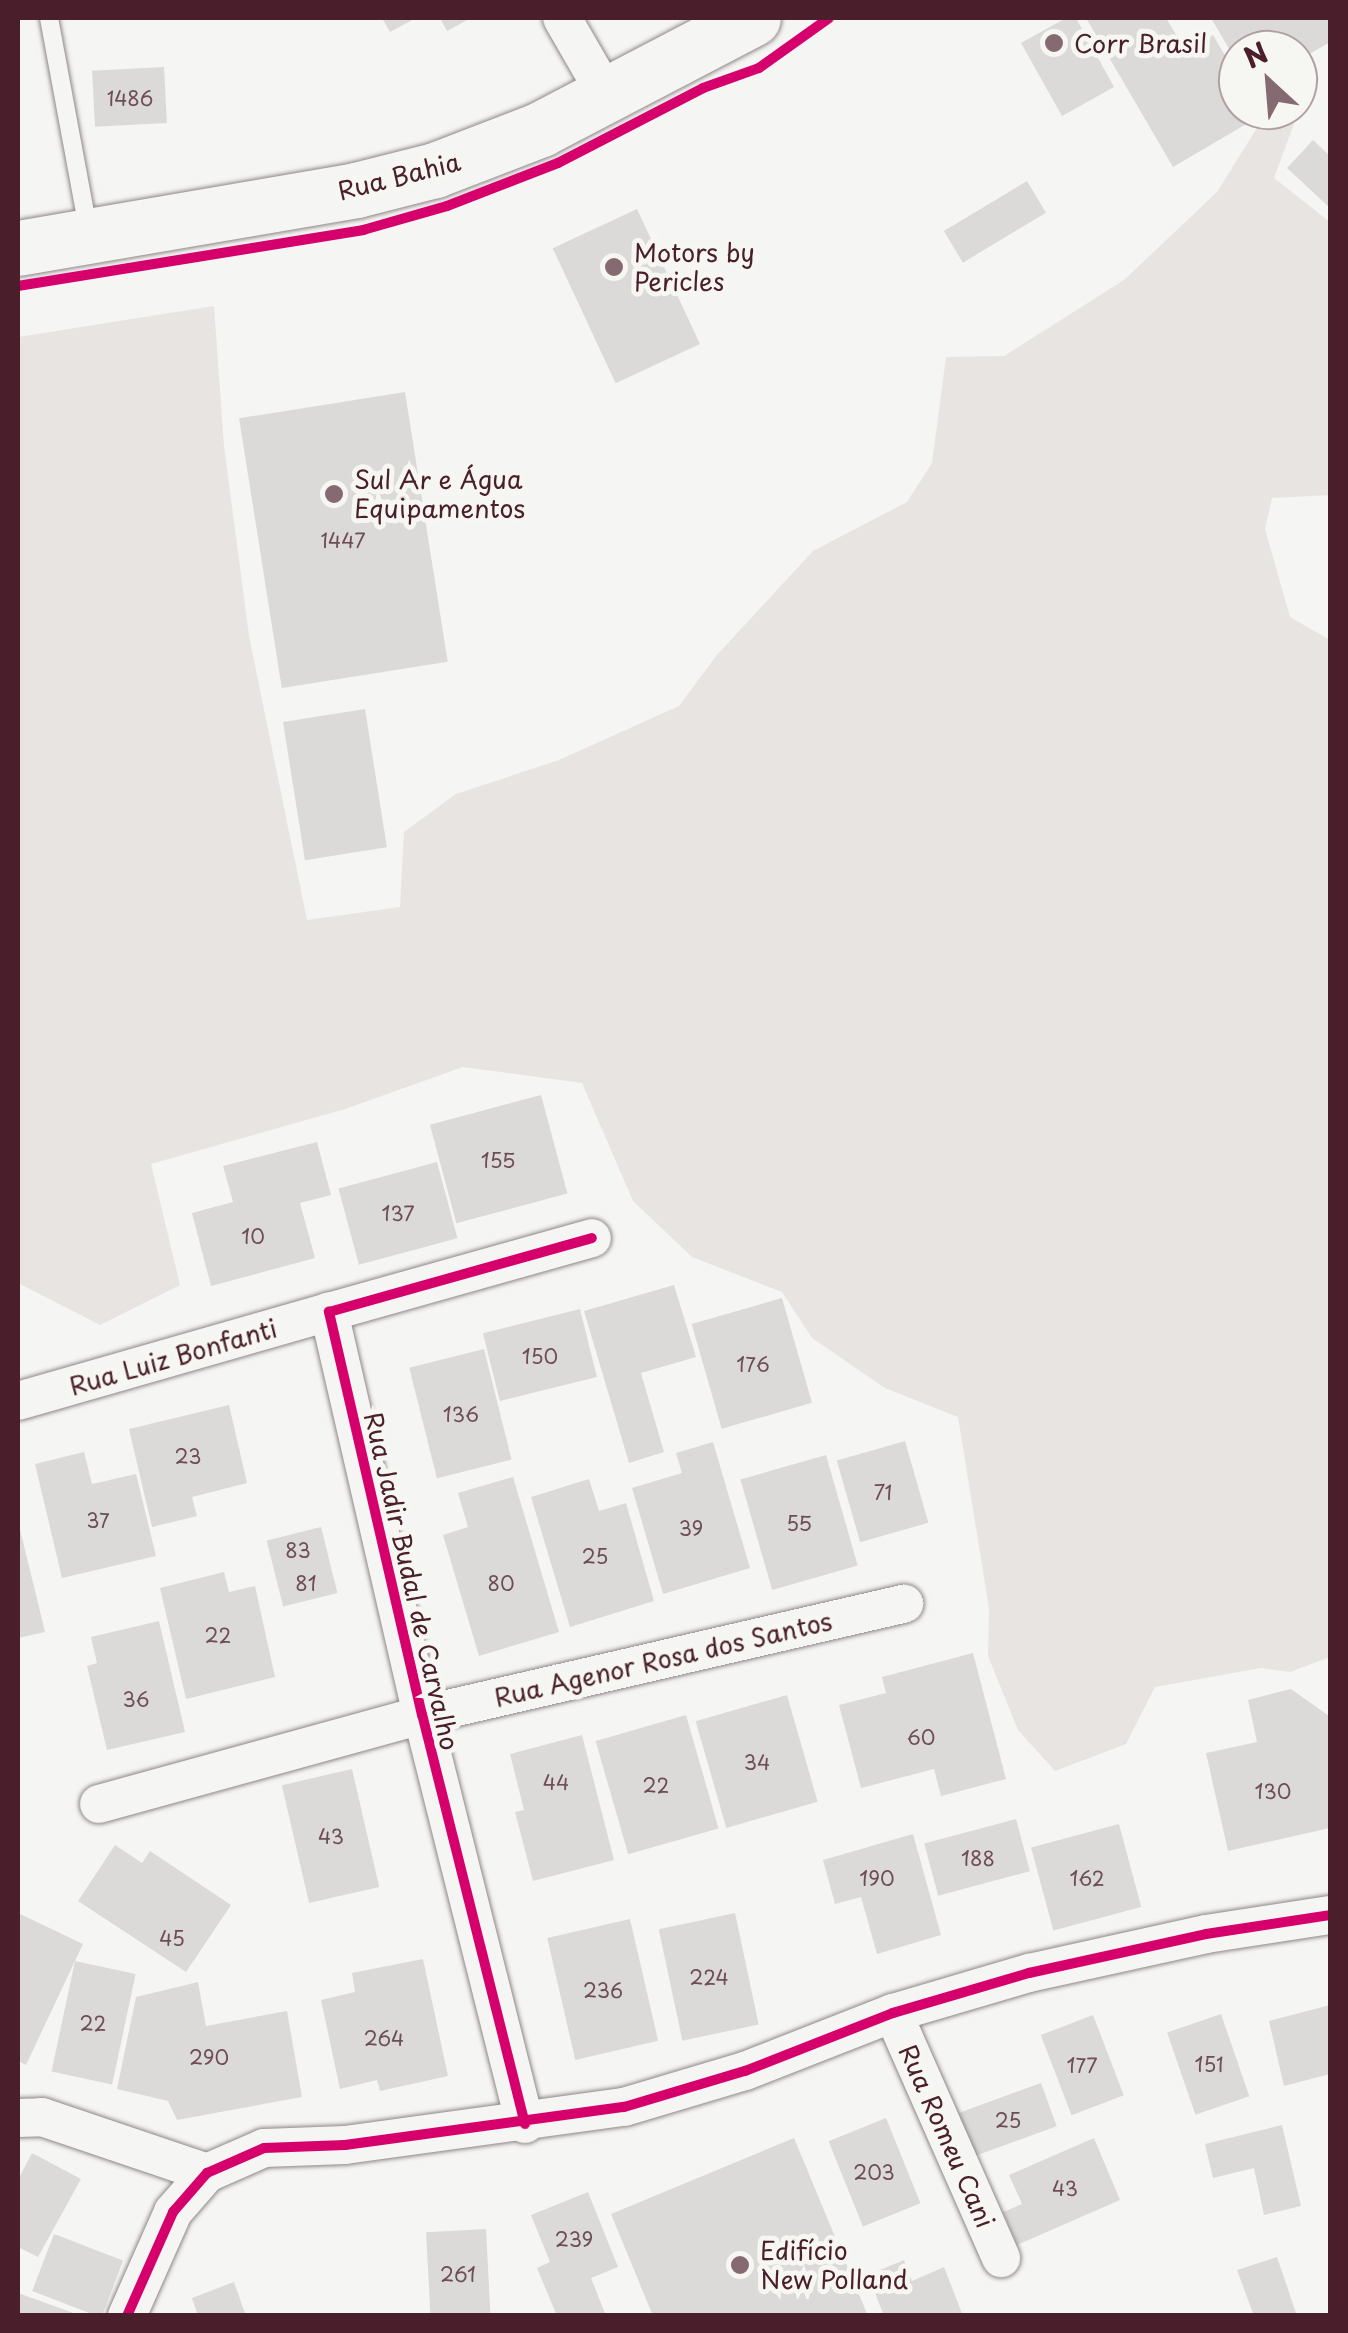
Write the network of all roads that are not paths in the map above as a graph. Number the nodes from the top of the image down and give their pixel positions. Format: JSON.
{"nodes":[{"id":1,"x":49,"y":18,"type":"edge"},
{"id":2,"x":562,"y":18,"type":"edge"},
{"id":3,"x":753,"y":18,"type":"edge"},
{"id":4,"x":607,"y":96,"type":"junction"},
{"id":5,"x":90,"y":234,"type":"junction"},
{"id":6,"x":18,"y":248,"type":"edge"},
{"id":7,"x":592,"y":1238,"type":"dead end"},
{"id":8,"x":329,"y":1312,"type":"junction"},
{"id":9,"x":18,"y":1401,"type":"edge"},
{"id":10,"x":904,"y":1604,"type":"dead end"},
{"id":11,"x":422,"y":1715,"type":"junction"},
{"id":12,"x":99,"y":1804,"type":"dead end"},
{"id":13,"x":1330,"y":1915,"type":"edge"},
{"id":14,"x":893,"y":2013,"type":"junction"},
{"id":15,"x":18,"y":2118,"type":"edge"},
{"id":16,"x":525,"y":2124,"type":"junction"},
{"id":17,"x":207,"y":2172,"type":"junction"},
{"id":18,"x":1002,"y":2258,"type":"dead end"},
{"id":19,"x":128,"y":2316,"type":"edge"}],
"edges":[{"from":1,"to":5,"type":"lane"},
{"from":2,"to":4,"type":"street"},
{"from":3,"to":4,"type":"main road","name":"Rua Bahia"},
{"from":4,"to":5,"type":"main road","name":"Rua Bahia"},
{"from":5,"to":6,"type":"main road","name":"Rua Bahia"},
{"from":7,"to":8,"type":"street"},
{"from":8,"to":9,"type":"street","name":"Rua Luiz Bonfanti"},
{"from":8,"to":11,"type":"street","name":"Rua Jadir Budal de Carvalho"},
{"from":10,"to":11,"type":"street","name":"Rua Agenor Rosa dos Santos"},
{"from":11,"to":12,"type":"street","name":"Rua Agenor Rosa dos Santos"},
{"from":11,"to":16,"type":"street","name":"Rua Jadir Budal de Carvalho"},
{"from":13,"to":14,"type":"street"},
{"from":14,"to":16,"type":"street"},
{"from":14,"to":18,"type":"street","name":"Rua Romeu Cani"},
{"from":15,"to":17,"type":"street"},
{"from":16,"to":17,"type":"street"},
{"from":17,"to":19,"type":"street"}]}
